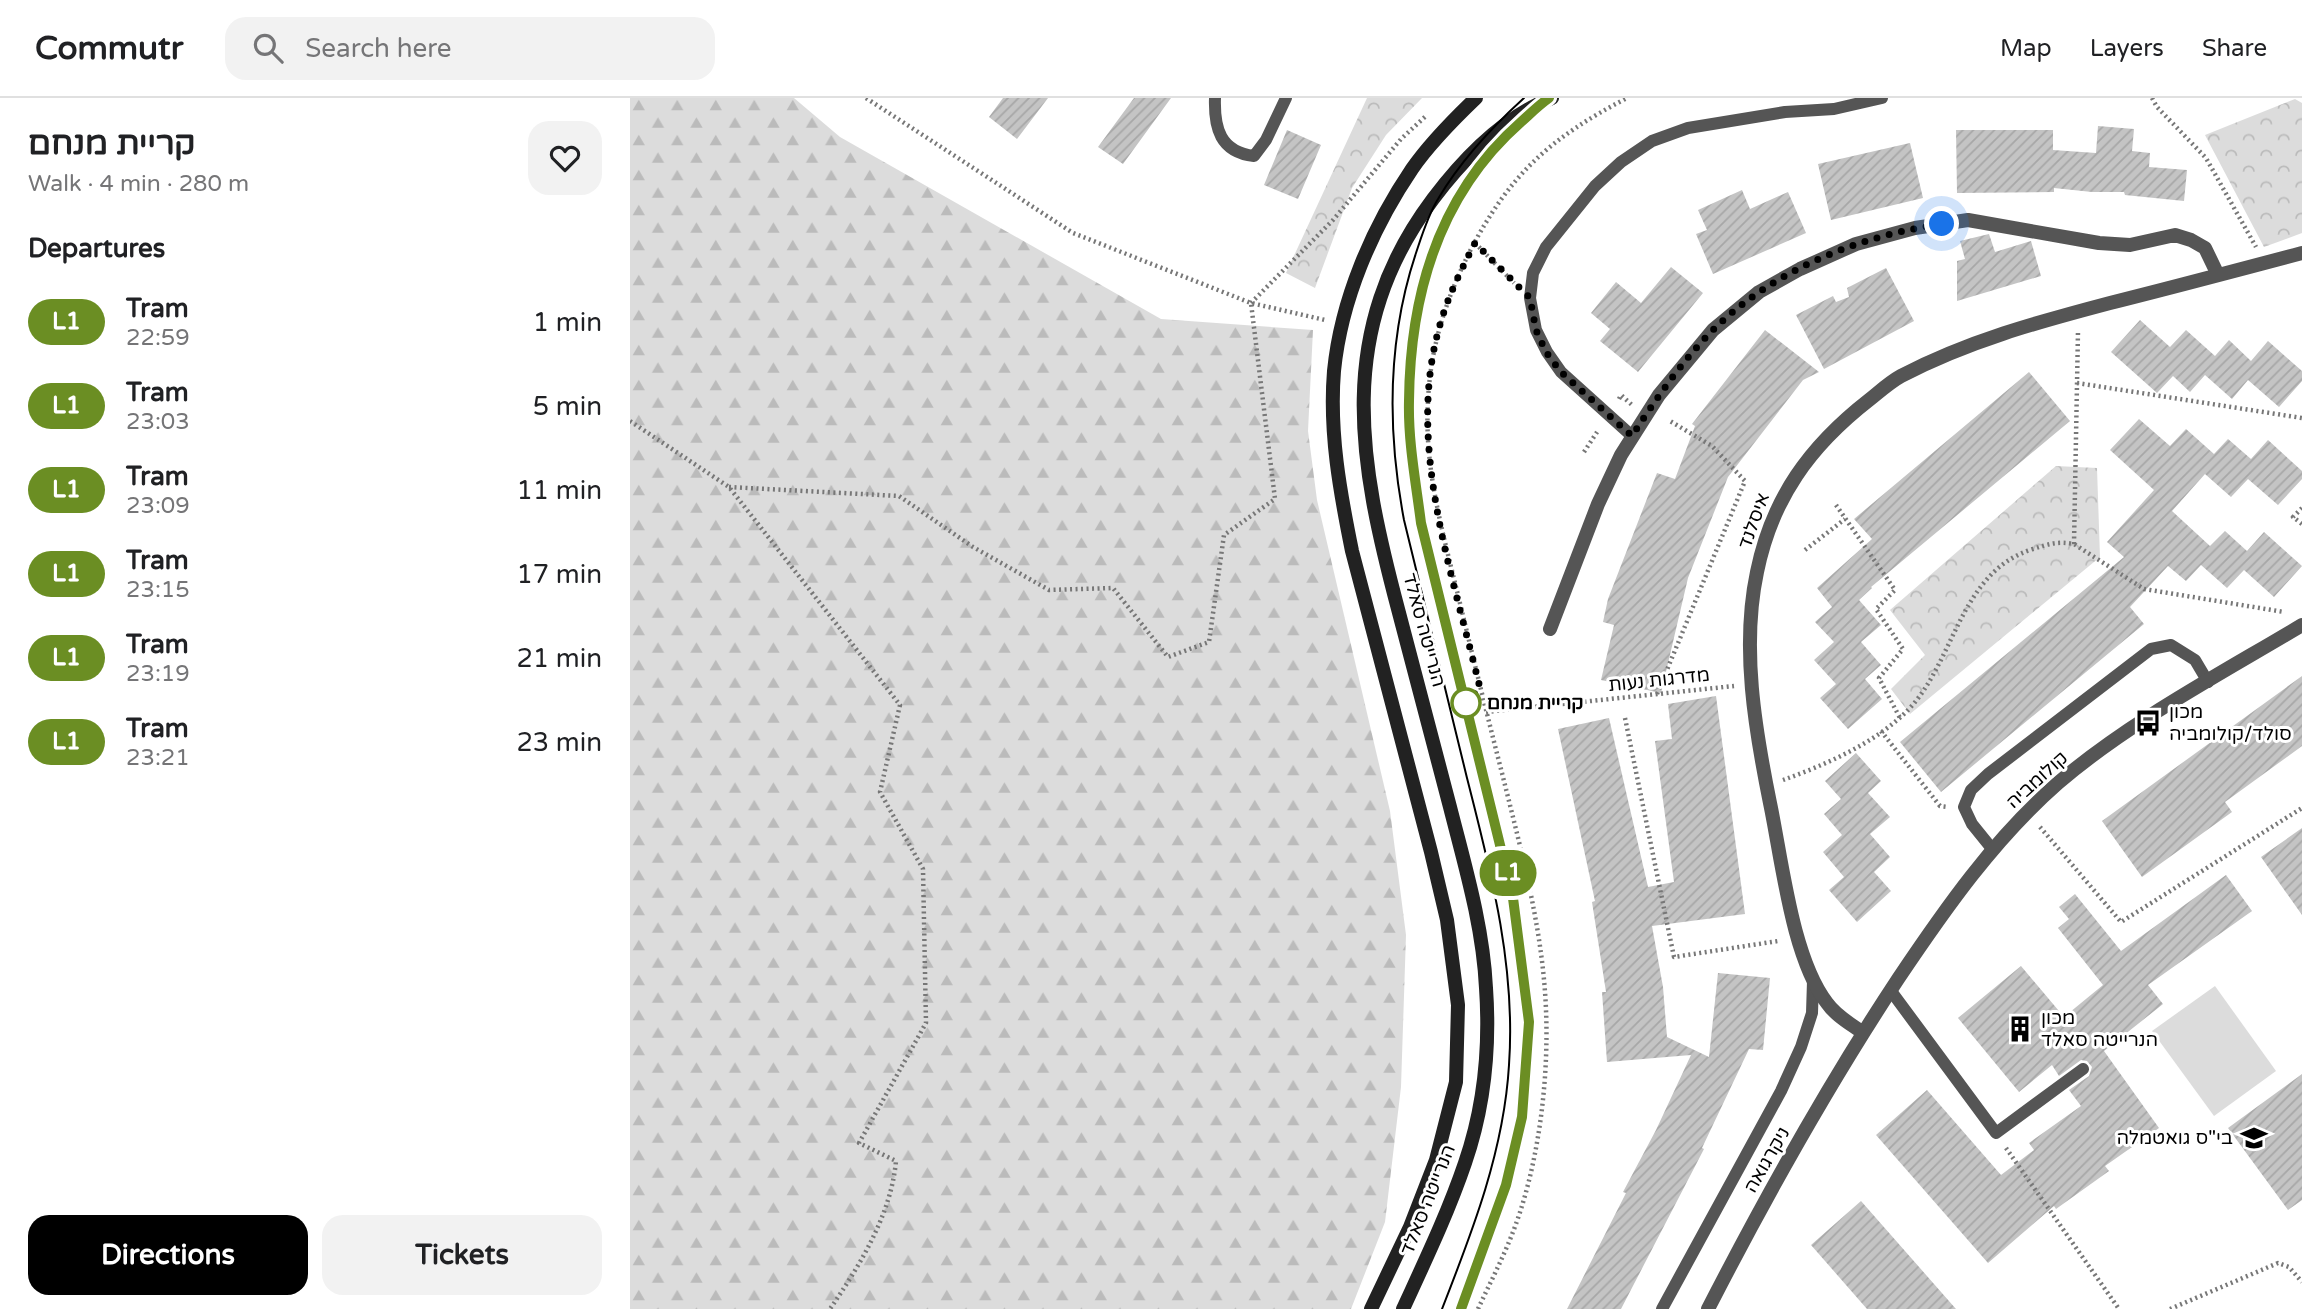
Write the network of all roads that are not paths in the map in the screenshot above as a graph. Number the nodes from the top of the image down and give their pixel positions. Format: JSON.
{"nodes":[{"id":1,"x":1215,"y":98,"type":"edge"},
{"id":2,"x":1286,"y":98,"type":"edge"},
{"id":3,"x":1476,"y":98,"type":"edge"},
{"id":4,"x":1552,"y":98,"type":"edge"},
{"id":5,"x":1882,"y":98,"type":"edge"},
{"id":6,"x":2302,"y":253,"type":"edge"},
{"id":7,"x":2218,"y":275,"type":"junction"},
{"id":8,"x":1632,"y":436,"type":"junction"},
{"id":9,"x":2302,"y":625,"type":"edge"},
{"id":10,"x":1550,"y":629,"type":"dead end"},
{"id":11,"x":2208,"y":682,"type":"junction"},
{"id":12,"x":1993,"y":850,"type":"junction"},
{"id":13,"x":1813,"y":981,"type":"junction"},
{"id":14,"x":1891,"y":991,"type":"junction"},
{"id":15,"x":1863,"y":1032,"type":"junction"},
{"id":16,"x":2083,"y":1069,"type":"dead end"},
{"id":17,"x":1371,"y":1309,"type":"edge"},
{"id":18,"x":1403,"y":1309,"type":"edge"},
{"id":19,"x":1662,"y":1309,"type":"edge"},
{"id":20,"x":1708,"y":1309,"type":"edge"}],
"edges":[{"from":1,"to":2,"type":"lane"},
{"from":3,"to":17,"type":"main road","name":"הנרייטה סאלד"},
{"from":4,"to":18,"type":"main road","name":"הנרייטה סאלד"},
{"from":5,"to":8,"type":"lane"},
{"from":6,"to":7,"type":"street","name":"איסלנד"},
{"from":7,"to":8,"type":"street"},
{"from":7,"to":13,"type":"street","name":"איסלנד"},
{"from":8,"to":10,"type":"street"},
{"from":9,"to":11,"type":"street","name":"קולומביה"},
{"from":11,"to":12,"type":"street","name":"קולומביה"},
{"from":11,"to":12,"type":"lane"},
{"from":12,"to":14,"type":"street","name":"קולומביה"},
{"from":13,"to":15,"type":"street","name":"איסלנד"},
{"from":13,"to":19,"type":"lane"},
{"from":14,"to":15,"type":"street","name":"קולומביה"},
{"from":14,"to":16,"type":"lane"},
{"from":15,"to":20,"type":"street","name":"ניקרגואה"}]}
